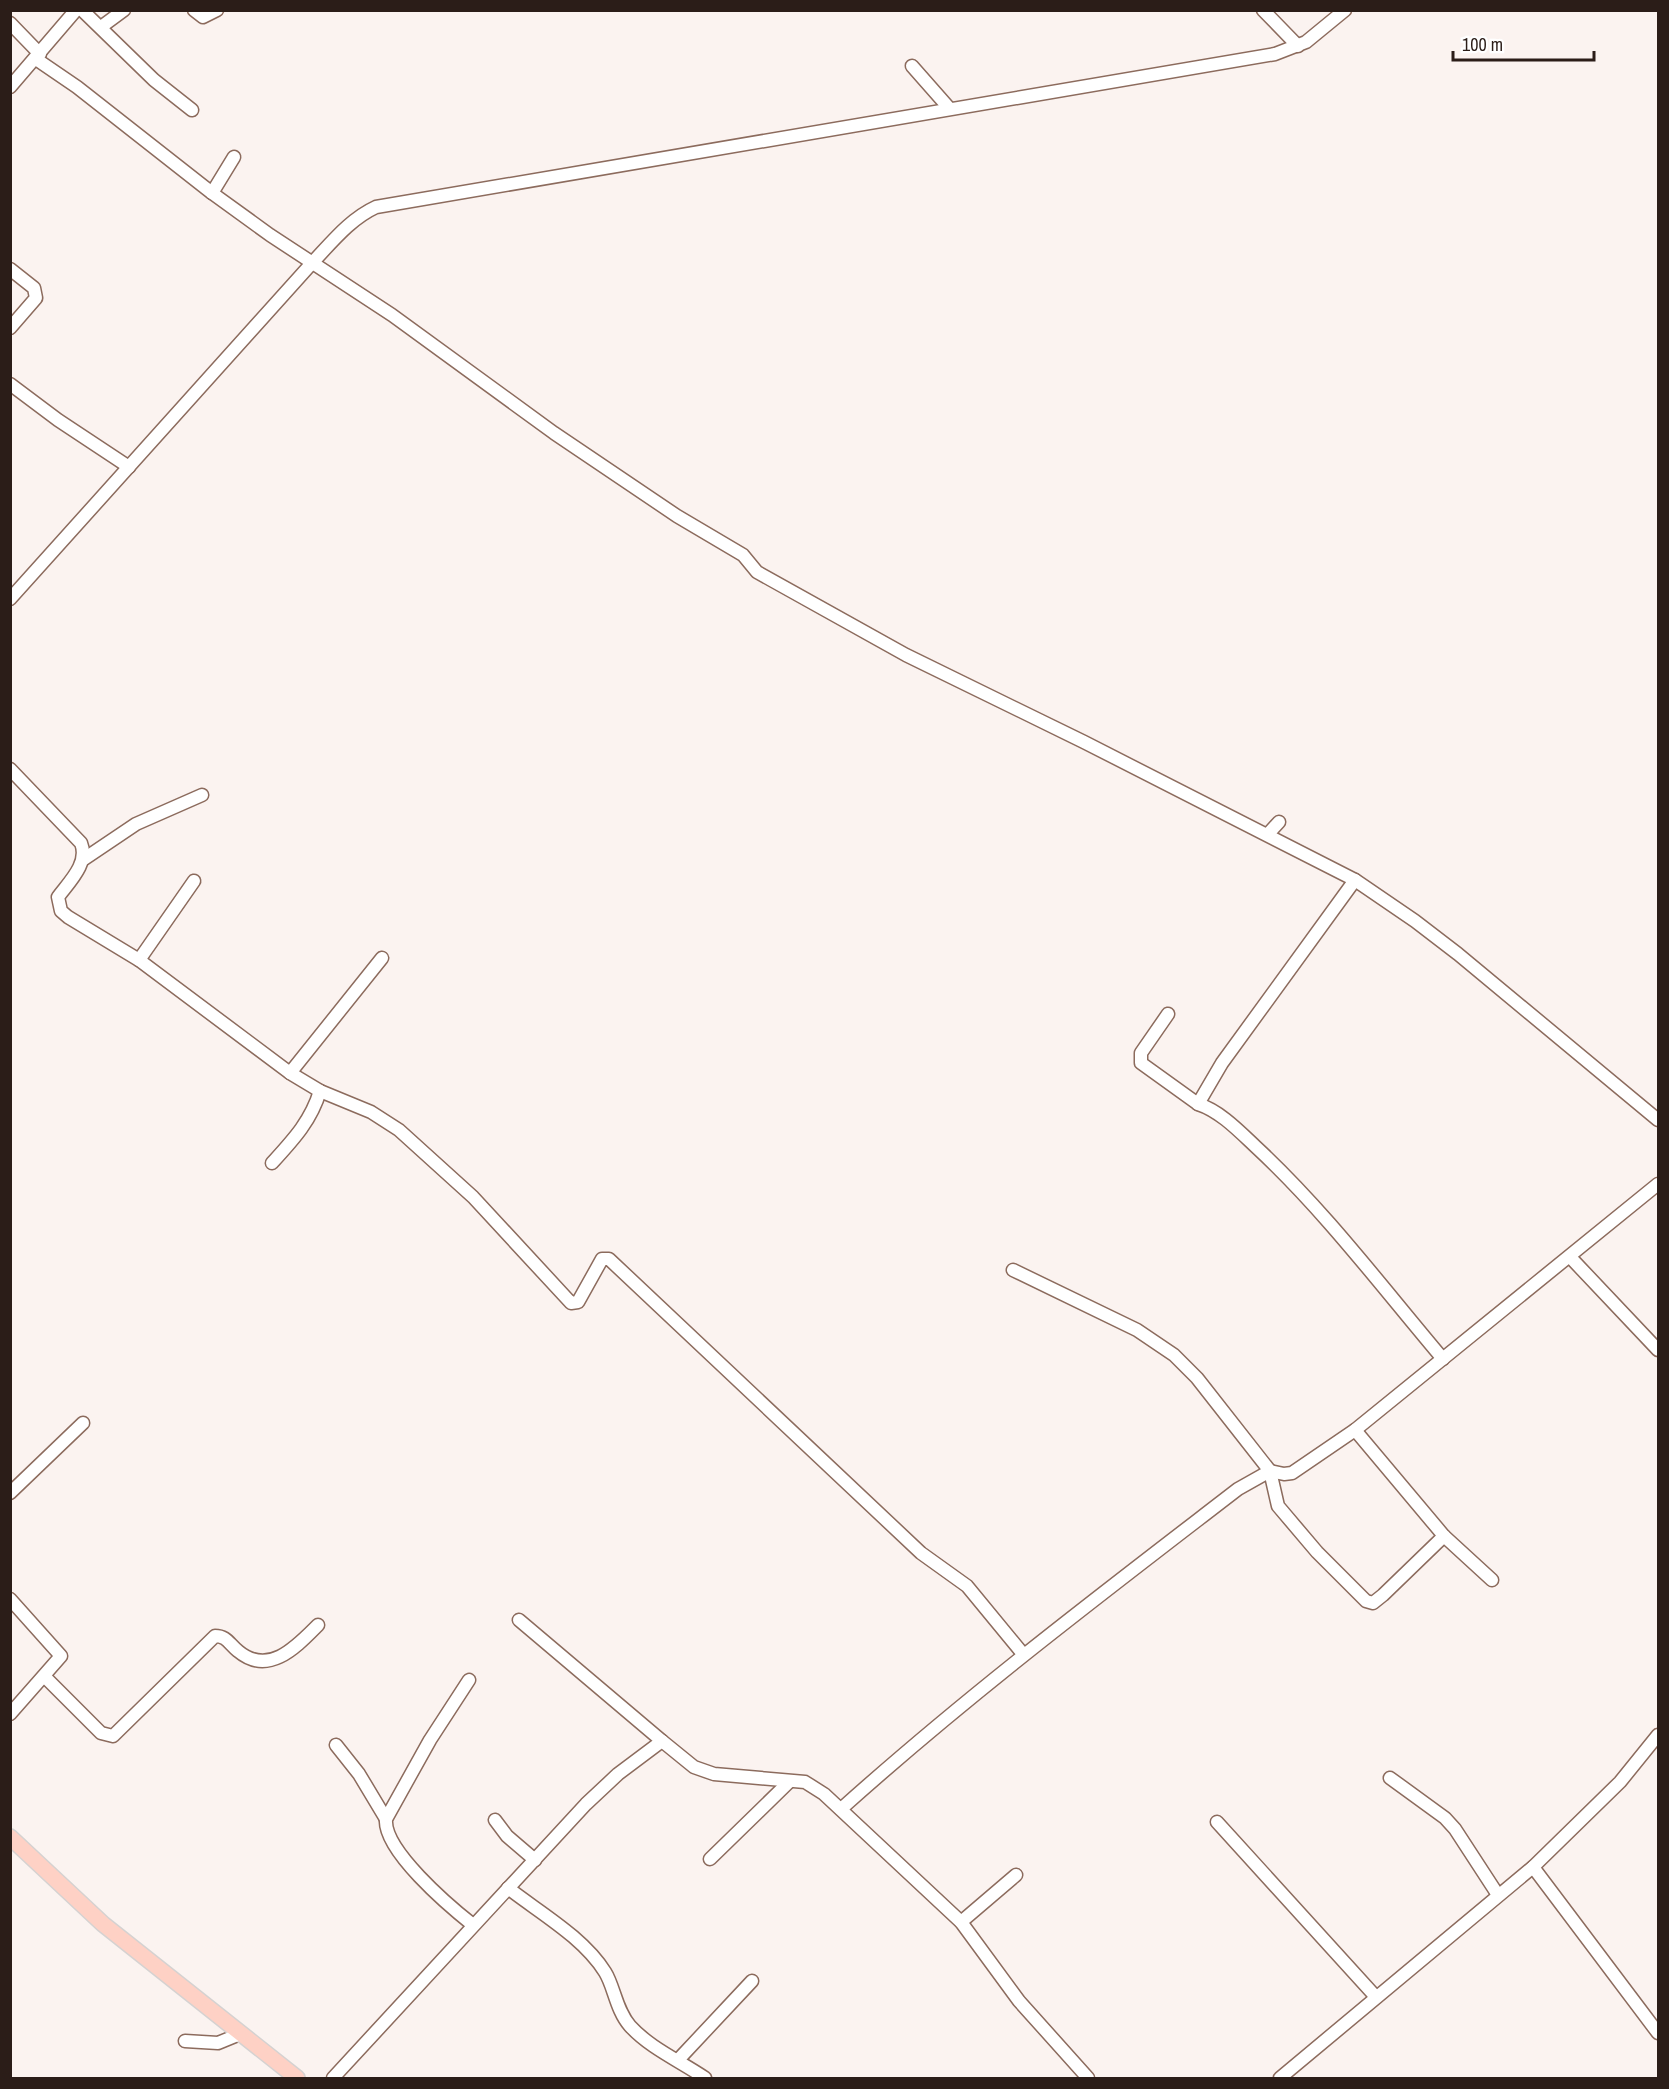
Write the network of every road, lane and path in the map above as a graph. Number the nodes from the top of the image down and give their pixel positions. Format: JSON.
{"nodes":[{"id":1,"x":76,"y":10,"type":"edge"},
{"id":2,"x":82,"y":10,"type":"edge"},
{"id":3,"x":124,"y":10,"type":"edge"},
{"id":4,"x":194,"y":10,"type":"edge"},
{"id":5,"x":217,"y":10,"type":"edge"},
{"id":6,"x":1263,"y":10,"type":"edge"},
{"id":7,"x":1345,"y":10,"type":"edge"},
{"id":8,"x":10,"y":24,"type":"edge"},
{"id":9,"x":101,"y":27,"type":"junction"},
{"id":10,"x":1298,"y":46,"type":"junction"},
{"id":11,"x":38,"y":56,"type":"junction"},
{"id":12,"x":912,"y":66,"type":"dead end"},
{"id":13,"x":10,"y":87,"type":"edge"},
{"id":14,"x":949,"y":108,"type":"junction"},
{"id":15,"x":192,"y":110,"type":"dead end"},
{"id":16,"x":234,"y":157,"type":"dead end"},
{"id":17,"x":212,"y":193,"type":"junction"},
{"id":18,"x":312,"y":263,"type":"junction"},
{"id":19,"x":10,"y":270,"type":"edge"},
{"id":20,"x":10,"y":328,"type":"edge"},
{"id":21,"x":10,"y":384,"type":"edge"},
{"id":22,"x":129,"y":467,"type":"junction"},
{"id":23,"x":10,"y":599,"type":"edge"},
{"id":24,"x":10,"y":769,"type":"edge"},
{"id":25,"x":202,"y":795,"type":"dead end"},
{"id":26,"x":1279,"y":822,"type":"dead end"},
{"id":27,"x":1268,"y":834,"type":"junction"},
{"id":28,"x":84,"y":859,"type":"junction"},
{"id":29,"x":1355,"y":880,"type":"junction"},
{"id":30,"x":194,"y":881,"type":"dead end"},
{"id":31,"x":382,"y":958,"type":"dead end"},
{"id":32,"x":139,"y":960,"type":"junction"},
{"id":33,"x":1168,"y":1014,"type":"dead end"},
{"id":34,"x":290,"y":1073,"type":"junction"},
{"id":35,"x":320,"y":1091,"type":"junction"},
{"id":36,"x":1198,"y":1104,"type":"junction"},
{"id":37,"x":1659,"y":1120,"type":"edge"},
{"id":38,"x":272,"y":1163,"type":"dead end"},
{"id":39,"x":1659,"y":1184,"type":"edge"},
{"id":40,"x":1571,"y":1258,"type":"junction"},
{"id":41,"x":1013,"y":1270,"type":"dead end"},
{"id":42,"x":1659,"y":1350,"type":"edge"},
{"id":43,"x":1443,"y":1359,"type":"junction"},
{"id":44,"x":83,"y":1423,"type":"dead end"},
{"id":45,"x":1355,"y":1430,"type":"junction"},
{"id":46,"x":1270,"y":1471,"type":"junction"},
{"id":47,"x":10,"y":1493,"type":"edge"},
{"id":48,"x":1444,"y":1536,"type":"junction"},
{"id":49,"x":1492,"y":1580,"type":"dead end"},
{"id":50,"x":10,"y":1599,"type":"edge"},
{"id":51,"x":519,"y":1620,"type":"dead end"},
{"id":52,"x":318,"y":1625,"type":"dead end"},
{"id":53,"x":1023,"y":1654,"type":"junction"},
{"id":54,"x":45,"y":1677,"type":"junction"},
{"id":55,"x":469,"y":1680,"type":"dead end"},
{"id":56,"x":10,"y":1714,"type":"edge"},
{"id":57,"x":1659,"y":1735,"type":"edge"},
{"id":58,"x":662,"y":1741,"type":"junction"},
{"id":59,"x":336,"y":1745,"type":"dead end"},
{"id":60,"x":1390,"y":1778,"type":"dead end"},
{"id":61,"x":789,"y":1782,"type":"junction"},
{"id":62,"x":841,"y":1809,"type":"junction"},
{"id":63,"x":386,"y":1819,"type":"junction"},
{"id":64,"x":495,"y":1820,"type":"dead end"},
{"id":65,"x":1217,"y":1822,"type":"dead end"},
{"id":66,"x":10,"y":1837,"type":"edge"},
{"id":67,"x":710,"y":1859,"type":"dead end"},
{"id":68,"x":535,"y":1860,"type":"junction"},
{"id":69,"x":1533,"y":1868,"type":"junction"},
{"id":70,"x":1016,"y":1875,"type":"dead end"},
{"id":71,"x":508,"y":1888,"type":"junction"},
{"id":72,"x":1498,"y":1895,"type":"junction"},
{"id":73,"x":961,"y":1923,"type":"junction"},
{"id":74,"x":473,"y":1925,"type":"junction"},
{"id":75,"x":752,"y":1980,"type":"dead end"},
{"id":76,"x":1376,"y":1997,"type":"junction"},
{"id":77,"x":1659,"y":2033,"type":"edge"},
{"id":78,"x":240,"y":2034,"type":"junction"},
{"id":79,"x":184,"y":2040,"type":"dead end"},
{"id":80,"x":678,"y":2060,"type":"junction"},
{"id":81,"x":297,"y":2079,"type":"edge"},
{"id":82,"x":333,"y":2079,"type":"edge"},
{"id":83,"x":705,"y":2079,"type":"edge"},
{"id":84,"x":1088,"y":2079,"type":"edge"},
{"id":85,"x":1280,"y":2079,"type":"edge"}],
"edges":[{"from":1,"to":11,"type":"street"},
{"from":2,"to":9,"type":"street"},
{"from":3,"to":9,"type":"street"},
{"from":4,"to":5,"type":"street"},
{"from":6,"to":10,"type":"street"},
{"from":7,"to":10,"type":"street"},
{"from":8,"to":11,"type":"street"},
{"from":9,"to":15,"type":"street"},
{"from":10,"to":14,"type":"street"},
{"from":11,"to":13,"type":"street"},
{"from":11,"to":17,"type":"street"},
{"from":12,"to":14,"type":"street"},
{"from":14,"to":18,"type":"street"},
{"from":16,"to":17,"type":"street"},
{"from":17,"to":18,"type":"street"},
{"from":18,"to":22,"type":"street"},
{"from":18,"to":27,"type":"street"},
{"from":19,"to":20,"type":"street"},
{"from":21,"to":22,"type":"street"},
{"from":22,"to":23,"type":"street"},
{"from":24,"to":28,"type":"street"},
{"from":25,"to":28,"type":"street"},
{"from":26,"to":27,"type":"street"},
{"from":27,"to":29,"type":"street"},
{"from":28,"to":32,"type":"street"},
{"from":29,"to":36,"type":"street"},
{"from":29,"to":37,"type":"street"},
{"from":30,"to":32,"type":"street"},
{"from":31,"to":34,"type":"street"},
{"from":32,"to":34,"type":"street"},
{"from":33,"to":36,"type":"street"},
{"from":34,"to":35,"type":"street"},
{"from":35,"to":38,"type":"street"},
{"from":35,"to":53,"type":"street"},
{"from":36,"to":43,"type":"street"},
{"from":39,"to":40,"type":"street"},
{"from":40,"to":42,"type":"street"},
{"from":40,"to":43,"type":"street"},
{"from":41,"to":46,"type":"street"},
{"from":43,"to":45,"type":"street"},
{"from":44,"to":47,"type":"street"},
{"from":45,"to":46,"type":"street"},
{"from":45,"to":48,"type":"street"},
{"from":46,"to":48,"type":"street"},
{"from":46,"to":53,"type":"street"},
{"from":48,"to":49,"type":"street"},
{"from":50,"to":54,"type":"street"},
{"from":51,"to":58,"type":"street"},
{"from":52,"to":54,"type":"street"},
{"from":53,"to":62,"type":"street"},
{"from":54,"to":56,"type":"street"},
{"from":55,"to":63,"type":"street"},
{"from":57,"to":69,"type":"street"},
{"from":58,"to":61,"type":"street"},
{"from":58,"to":68,"type":"street"},
{"from":59,"to":63,"type":"street"},
{"from":60,"to":72,"type":"street"},
{"from":61,"to":62,"type":"street"},
{"from":61,"to":67,"type":"street"},
{"from":62,"to":73,"type":"street"},
{"from":63,"to":74,"type":"street"},
{"from":64,"to":68,"type":"street"},
{"from":65,"to":76,"type":"street"},
{"from":66,"to":78,"type":"main road"},
{"from":68,"to":71,"type":"street"},
{"from":69,"to":72,"type":"street"},
{"from":69,"to":77,"type":"street"},
{"from":70,"to":73,"type":"street"},
{"from":71,"to":74,"type":"street"},
{"from":71,"to":80,"type":"street"},
{"from":72,"to":76,"type":"street"},
{"from":73,"to":84,"type":"street"},
{"from":74,"to":82,"type":"street"},
{"from":75,"to":80,"type":"street"},
{"from":76,"to":85,"type":"street"},
{"from":78,"to":79,"type":"street"},
{"from":78,"to":81,"type":"main road"},
{"from":80,"to":83,"type":"street"}]}
